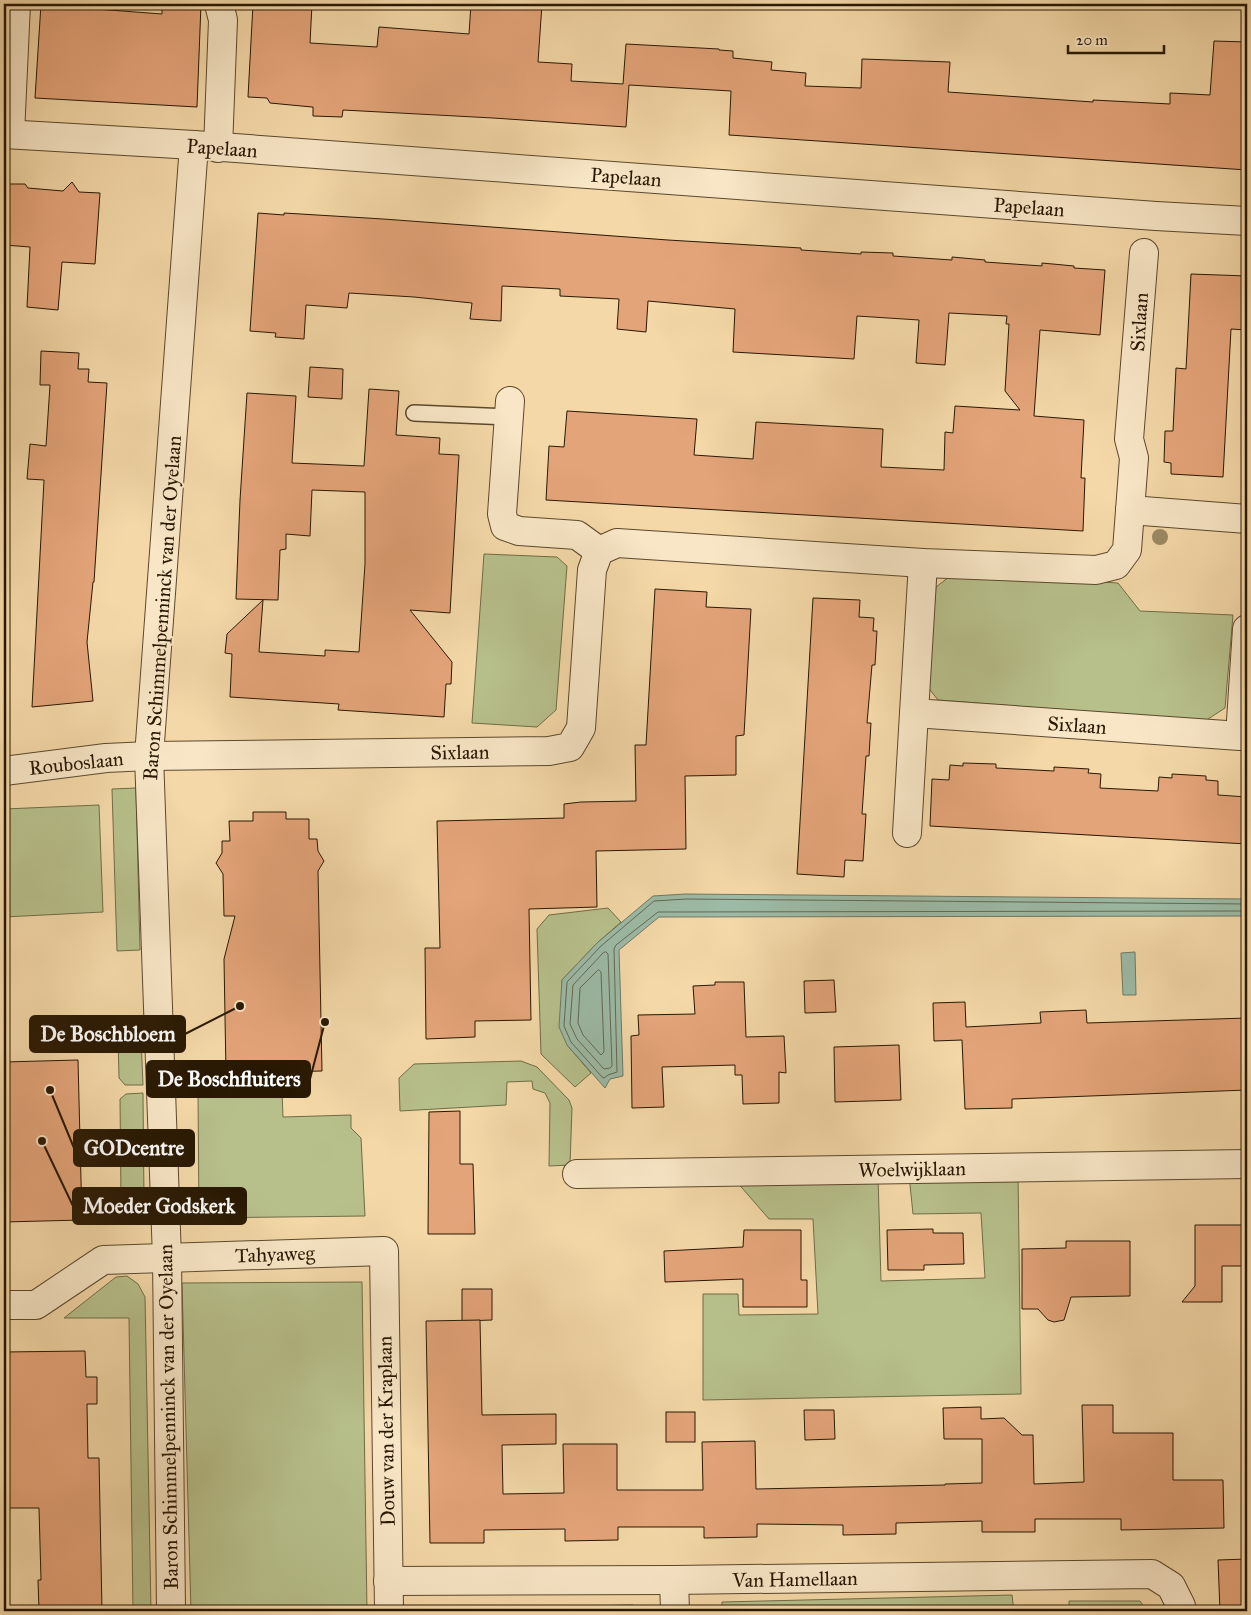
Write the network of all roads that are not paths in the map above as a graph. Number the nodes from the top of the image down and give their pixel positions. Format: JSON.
{"nodes":[{"id":1,"x":16,"y":4,"type":"edge"},
{"id":2,"x":219,"y":4,"type":"edge"},
{"id":3,"x":7,"y":134,"type":"edge"},
{"id":4,"x":206,"y":147,"type":"junction"},
{"id":5,"x":1247,"y":221,"type":"edge"},
{"id":6,"x":1144,"y":253,"type":"dead end"},
{"id":7,"x":509,"y":409,"type":"joint"},
{"id":8,"x":414,"y":413,"type":"dead end"},
{"id":9,"x":1130,"y":510,"type":"junction"},
{"id":10,"x":1247,"y":519,"type":"edge"},
{"id":11,"x":599,"y":551,"type":"junction"},
{"id":12,"x":923,"y":563,"type":"junction"},
{"id":13,"x":1247,"y":629,"type":"edge"},
{"id":14,"x":914,"y":713,"type":"junction"},
{"id":15,"x":1244,"y":737,"type":"edge"},
{"id":16,"x":149,"y":756,"type":"junction"},
{"id":17,"x":4,"y":771,"type":"edge"},
{"id":18,"x":907,"y":833,"type":"dead end"},
{"id":19,"x":1247,"y":1164,"type":"edge"},
{"id":20,"x":577,"y":1174,"type":"dead end"},
{"id":21,"x":384,"y":1250,"type":"joint"},
{"id":22,"x":167,"y":1258,"type":"junction"},
{"id":23,"x":4,"y":1305,"type":"edge"},
{"id":24,"x":674,"y":1580,"type":"junction"},
{"id":25,"x":388,"y":1581,"type":"junction"},
{"id":26,"x":170,"y":1611,"type":"edge"},
{"id":27,"x":389,"y":1611,"type":"edge"},
{"id":28,"x":675,"y":1611,"type":"edge"},
{"id":29,"x":1181,"y":1611,"type":"edge"}],
"edges":[{"from":1,"to":3,"type":"street"},
{"from":2,"to":4,"type":"street","name":"Baron Schimmelpenninck van der Oyelaan"},
{"from":3,"to":4,"type":"street","name":"Papelaan"},
{"from":4,"to":5,"type":"street","name":"Papelaan"},
{"from":4,"to":16,"type":"street","name":"Baron Schimmelpenninck van der Oyelaan"},
{"from":6,"to":9,"type":"street","name":"Sixlaan"},
{"from":7,"to":8,"type":"lane"},
{"from":7,"to":11,"type":"street"},
{"from":9,"to":10,"type":"street"},
{"from":9,"to":12,"type":"street","name":"Sixlaan"},
{"from":11,"to":12,"type":"street","name":"Sixlaan"},
{"from":11,"to":16,"type":"street","name":"Sixlaan"},
{"from":12,"to":14,"type":"street"},
{"from":13,"to":15,"type":"street","name":"Sixlaan"},
{"from":14,"to":15,"type":"street","name":"Sixlaan"},
{"from":14,"to":18,"type":"street"},
{"from":16,"to":17,"type":"street","name":"Rouboslaan"},
{"from":16,"to":22,"type":"street","name":"Baron Schimmelpenninck van der Oyelaan"},
{"from":19,"to":20,"type":"street","name":"Woelwijklaan"},
{"from":21,"to":22,"type":"street","name":"Tahyaweg"},
{"from":21,"to":25,"type":"street","name":"Douw van der Kraplaan"},
{"from":22,"to":23,"type":"street","name":"Tahyaweg"},
{"from":22,"to":26,"type":"street","name":"Baron Schimmelpenninck van der Oyelaan"},
{"from":24,"to":25,"type":"street","name":"Van Hamellaan"},
{"from":24,"to":28,"type":"street"},
{"from":24,"to":29,"type":"street","name":"Van Hamellaan"},
{"from":25,"to":27,"type":"street","name":"Douw van der Kraplaan"}]}
